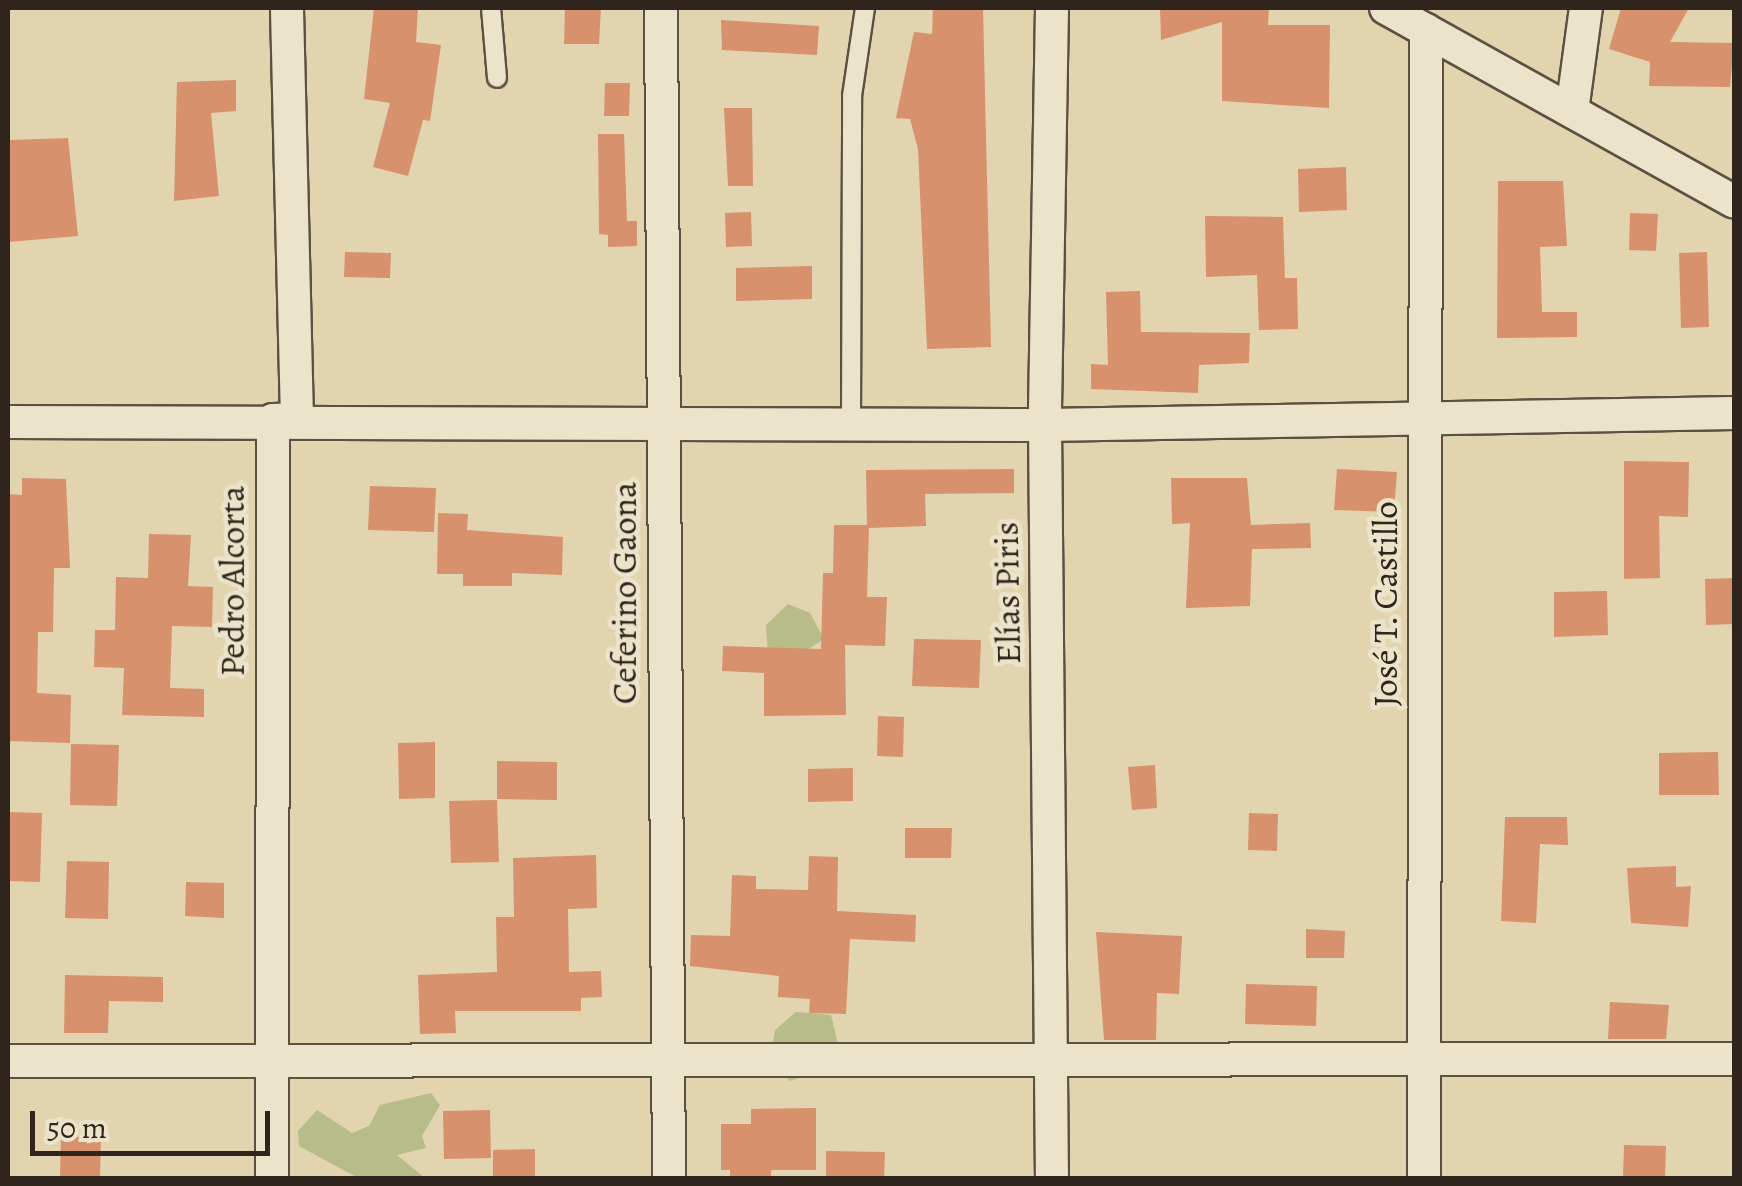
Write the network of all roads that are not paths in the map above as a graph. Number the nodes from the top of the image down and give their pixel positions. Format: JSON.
{"nodes":[{"id":1,"x":286,"y":8,"type":"edge"},
{"id":2,"x":490,"y":8,"type":"edge"},
{"id":3,"x":661,"y":8,"type":"edge"},
{"id":4,"x":865,"y":8,"type":"edge"},
{"id":5,"x":1052,"y":8,"type":"edge"},
{"id":6,"x":1386,"y":8,"type":"edge"},
{"id":7,"x":1586,"y":8,"type":"edge"},
{"id":8,"x":1426,"y":30,"type":"junction"},
{"id":9,"x":497,"y":78,"type":"dead end"},
{"id":10,"x":1572,"y":112,"type":"junction"},
{"id":11,"x":1734,"y":202,"type":"edge"},
{"id":12,"x":1734,"y":413,"type":"edge"},
{"id":13,"x":273,"y":420,"type":"junction"},
{"id":14,"x":663,"y":420,"type":"junction"},
{"id":15,"x":851,"y":420,"type":"junction"},
{"id":16,"x":8,"y":422,"type":"edge"},
{"id":17,"x":1426,"y":422,"type":"junction"},
{"id":18,"x":1045,"y":425,"type":"junction"},
{"id":19,"x":1422,"y":1059,"type":"junction"},
{"id":20,"x":1734,"y":1059,"type":"edge"},
{"id":21,"x":8,"y":1061,"type":"edge"},
{"id":22,"x":269,"y":1061,"type":"junction"},
{"id":23,"x":667,"y":1061,"type":"junction"},
{"id":24,"x":1051,"y":1061,"type":"junction"},
{"id":25,"x":272,"y":1178,"type":"edge"},
{"id":26,"x":669,"y":1178,"type":"edge"},
{"id":27,"x":1052,"y":1178,"type":"edge"},
{"id":28,"x":1424,"y":1178,"type":"edge"}],
"edges":[{"from":1,"to":13,"type":"street"},
{"from":2,"to":9,"type":"lane"},
{"from":3,"to":14,"type":"street","name":"Ceferino Gaona"},
{"from":4,"to":15,"type":"lane"},
{"from":5,"to":18,"type":"street","name":"Elías Piris"},
{"from":6,"to":8,"type":"street"},
{"from":7,"to":10,"type":"street"},
{"from":8,"to":10,"type":"street"},
{"from":8,"to":17,"type":"street","name":"José T. Castillo"},
{"from":10,"to":11,"type":"street"},
{"from":12,"to":17,"type":"street"},
{"from":13,"to":14,"type":"street"},
{"from":13,"to":16,"type":"street"},
{"from":13,"to":22,"type":"street","name":"Pedro Alcorta"},
{"from":14,"to":15,"type":"street"},
{"from":14,"to":23,"type":"street","name":"Ceferino Gaona"},
{"from":15,"to":18,"type":"street"},
{"from":17,"to":18,"type":"street"},
{"from":17,"to":19,"type":"street","name":"José T. Castillo"},
{"from":18,"to":24,"type":"street","name":"Elías Piris"},
{"from":19,"to":20,"type":"street"},
{"from":19,"to":24,"type":"street"},
{"from":19,"to":28,"type":"street","name":"José T. Castillo"},
{"from":21,"to":22,"type":"street"},
{"from":22,"to":23,"type":"street"},
{"from":22,"to":25,"type":"street","name":"Pedro Alcorta"},
{"from":23,"to":24,"type":"street"},
{"from":23,"to":26,"type":"street","name":"Ceferino Gaona"},
{"from":24,"to":27,"type":"street","name":"Elías Piris"}]}
